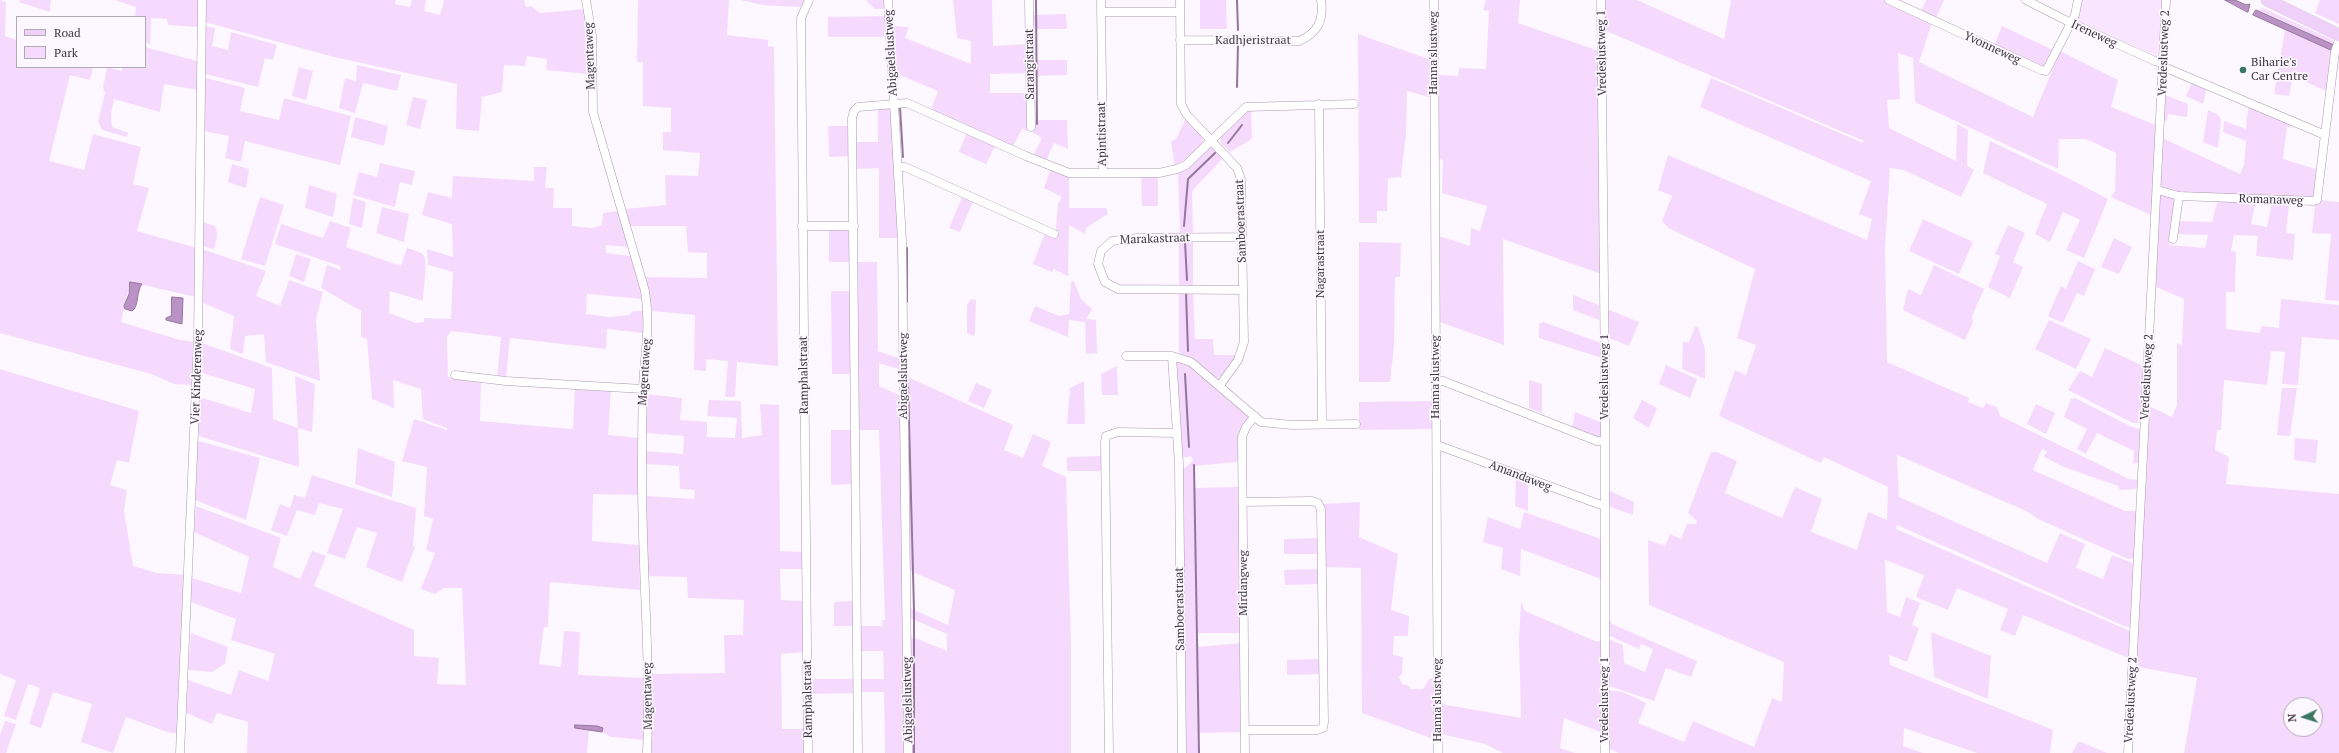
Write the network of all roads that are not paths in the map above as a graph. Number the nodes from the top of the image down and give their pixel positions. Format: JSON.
{"nodes":[{"id":1,"x":202,"y":0,"type":"edge"},
{"id":2,"x":586,"y":0,"type":"edge"},
{"id":3,"x":809,"y":0,"type":"edge"},
{"id":4,"x":888,"y":0,"type":"edge"},
{"id":5,"x":1030,"y":0,"type":"edge"},
{"id":6,"x":1101,"y":0,"type":"edge"},
{"id":7,"x":1180,"y":0,"type":"edge"},
{"id":8,"x":1321,"y":0,"type":"edge"},
{"id":9,"x":1434,"y":0,"type":"edge"},
{"id":10,"x":1601,"y":0,"type":"edge"},
{"id":11,"x":1889,"y":0,"type":"edge"},
{"id":12,"x":2026,"y":0,"type":"edge"},
{"id":13,"x":2078,"y":0,"type":"edge"},
{"id":14,"x":2166,"y":0,"type":"edge"},
{"id":15,"x":2267,"y":0,"type":"edge"},
{"id":16,"x":1101,"y":12,"type":"junction"},
{"id":17,"x":1180,"y":12,"type":"junction"},
{"id":18,"x":2071,"y":23,"type":"junction"},
{"id":19,"x":2339,"y":35,"type":"edge"},
{"id":20,"x":1180,"y":40,"type":"junction"},
{"id":21,"x":2339,"y":40,"type":"edge"},
{"id":22,"x":2164,"y":65,"type":"junction"},
{"id":23,"x":894,"y":103,"type":"junction"},
{"id":24,"x":1319,"y":104,"type":"junction"},
{"id":25,"x":1354,"y":104,"type":"dead end"},
{"id":26,"x":1031,"y":127,"type":"dead end"},
{"id":27,"x":2325,"y":135,"type":"junction"},
{"id":28,"x":1212,"y":141,"type":"junction"},
{"id":29,"x":898,"y":167,"type":"junction"},
{"id":30,"x":1103,"y":172,"type":"junction"},
{"id":31,"x":2157,"y":190,"type":"junction"},
{"id":32,"x":2179,"y":196,"type":"junction"},
{"id":33,"x":802,"y":226,"type":"junction"},
{"id":34,"x":854,"y":226,"type":"junction"},
{"id":35,"x":1054,"y":234,"type":"dead end"},
{"id":36,"x":1241,"y":237,"type":"junction"},
{"id":37,"x":2173,"y":239,"type":"dead end"},
{"id":38,"x":1242,"y":290,"type":"junction"},
{"id":39,"x":1126,"y":356,"type":"dead end"},
{"id":40,"x":1172,"y":356,"type":"junction"},
{"id":41,"x":455,"y":375,"type":"dead end"},
{"id":42,"x":1436,"y":382,"type":"junction"},
{"id":43,"x":1220,"y":385,"type":"junction"},
{"id":44,"x":643,"y":389,"type":"junction"},
{"id":45,"x":1255,"y":416,"type":"junction"},
{"id":46,"x":1322,"y":424,"type":"junction"},
{"id":47,"x":1356,"y":424,"type":"dead end"},
{"id":48,"x":1176,"y":433,"type":"junction"},
{"id":49,"x":1605,"y":441,"type":"junction"},
{"id":50,"x":1437,"y":445,"type":"junction"},
{"id":51,"x":1243,"y":502,"type":"junction"},
{"id":52,"x":1604,"y":506,"type":"junction"},
{"id":53,"x":1245,"y":730,"type":"junction"},
{"id":54,"x":180,"y":753,"type":"edge"},
{"id":55,"x":647,"y":753,"type":"edge"},
{"id":56,"x":808,"y":753,"type":"edge"},
{"id":57,"x":858,"y":753,"type":"edge"},
{"id":58,"x":908,"y":753,"type":"edge"},
{"id":59,"x":1109,"y":753,"type":"edge"},
{"id":60,"x":1182,"y":753,"type":"edge"},
{"id":61,"x":1245,"y":753,"type":"edge"},
{"id":62,"x":1438,"y":753,"type":"edge"},
{"id":63,"x":1605,"y":753,"type":"edge"},
{"id":64,"x":2128,"y":753,"type":"edge"}],
"edges":[{"from":1,"to":54,"type":"street","name":"Vier Kinderenweg"},
{"from":2,"to":44,"type":"street","name":"Magentaweg"},
{"from":3,"to":33,"type":"street","name":"Ramphalstraat"},
{"from":4,"to":23,"type":"street","name":"Abigaelslustweg"},
{"from":5,"to":26,"type":"street","name":"Sarangistraat"},
{"from":6,"to":16,"type":"street","name":"Apintistraat"},
{"from":7,"to":17,"type":"street","name":"Samboerastraat"},
{"from":8,"to":20,"type":"street","name":"Kadhjeristraat"},
{"from":9,"to":42,"type":"street","name":"Hanna'slustweg"},
{"from":10,"to":49,"type":"street","name":"Vredeslustweg 1"},
{"from":11,"to":18,"type":"street","name":"Yvonneweg"},
{"from":12,"to":18,"type":"street","name":"Ireneweg"},
{"from":13,"to":18,"type":"street"},
{"from":14,"to":22,"type":"street","name":"Vredeslustweg 2"},
{"from":15,"to":19,"type":"main road"},
{"from":16,"to":17,"type":"street"},
{"from":16,"to":30,"type":"street","name":"Apintistraat"},
{"from":17,"to":20,"type":"street","name":"Samboerastraat"},
{"from":18,"to":22,"type":"street","name":"Ireneweg"},
{"from":20,"to":28,"type":"street","name":"Samboerastraat"},
{"from":21,"to":27,"type":"street","name":"Romanaweg"},
{"from":22,"to":27,"type":"street","name":"Ireneweg"},
{"from":22,"to":31,"type":"street","name":"Vredeslustweg 2"},
{"from":23,"to":29,"type":"street","name":"Abigaelslustweg"},
{"from":23,"to":30,"type":"street"},
{"from":23,"to":34,"type":"street"},
{"from":24,"to":25,"type":"street","name":"Apintistraat"},
{"from":24,"to":28,"type":"street","name":"Apintistraat"},
{"from":24,"to":46,"type":"street","name":"Nagarastraat"},
{"from":27,"to":32,"type":"street","name":"Romanaweg"},
{"from":28,"to":30,"type":"street","name":"Apintistraat"},
{"from":28,"to":36,"type":"street","name":"Samboerastraat"},
{"from":29,"to":35,"type":"street"},
{"from":29,"to":58,"type":"street","name":"Abigaelslustweg"},
{"from":31,"to":32,"type":"street"},
{"from":31,"to":64,"type":"street","name":"Vredeslustweg 2"},
{"from":32,"to":37,"type":"street"},
{"from":33,"to":34,"type":"street"},
{"from":33,"to":56,"type":"street","name":"Ramphalstraat"},
{"from":34,"to":57,"type":"street"},
{"from":36,"to":38,"type":"street","name":"Samboerastraat"},
{"from":36,"to":38,"type":"street","name":"Marakastraat"},
{"from":38,"to":43,"type":"street","name":"Samboerastraat"},
{"from":39,"to":40,"type":"street"},
{"from":40,"to":43,"type":"street"},
{"from":40,"to":48,"type":"street","name":"Samboerastraat"},
{"from":41,"to":44,"type":"street"},
{"from":42,"to":49,"type":"street"},
{"from":42,"to":50,"type":"street","name":"Hanna'slustweg"},
{"from":43,"to":45,"type":"street"},
{"from":44,"to":55,"type":"street","name":"Magentaweg"},
{"from":45,"to":46,"type":"street"},
{"from":45,"to":51,"type":"street","name":"Mirdangweg"},
{"from":46,"to":47,"type":"street"},
{"from":48,"to":59,"type":"street"},
{"from":48,"to":60,"type":"street","name":"Samboerastraat"},
{"from":49,"to":52,"type":"street","name":"Vredeslustweg 1"},
{"from":50,"to":52,"type":"street","name":"Amandaweg"},
{"from":50,"to":62,"type":"street","name":"Hanna'slustweg"},
{"from":51,"to":53,"type":"street","name":"Mirdangweg"},
{"from":51,"to":53,"type":"street"},
{"from":52,"to":63,"type":"street","name":"Vredeslustweg 1"},
{"from":53,"to":61,"type":"street","name":"Mirdangweg"}]}
